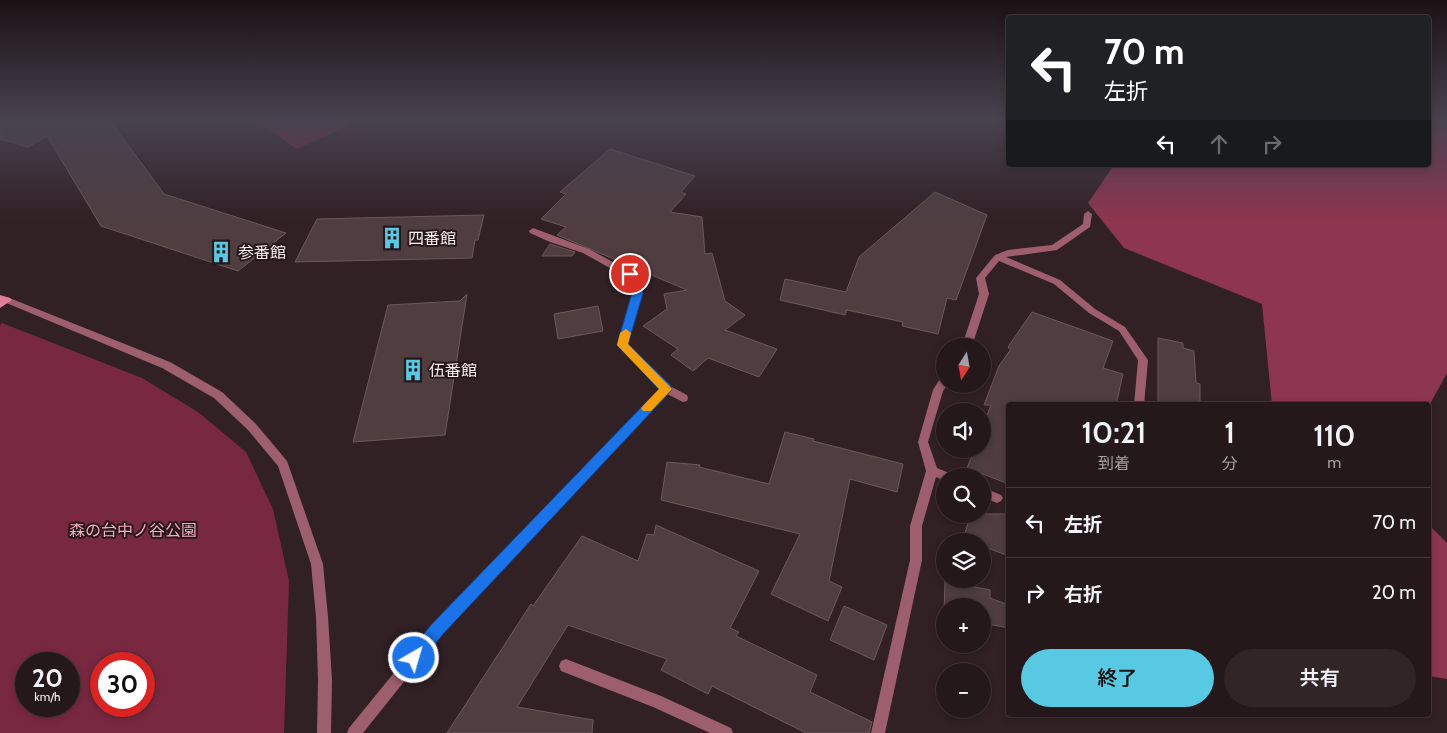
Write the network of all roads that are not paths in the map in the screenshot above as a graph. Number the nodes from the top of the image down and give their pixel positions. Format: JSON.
{"nodes":[{"id":1,"x":1088,"y":214,"type":"dead end"},
{"id":2,"x":533,"y":230,"type":"dead end"},
{"id":3,"x":998,"y":257,"type":"junction"},
{"id":4,"x":2,"y":301,"type":"edge"},
{"id":5,"x":970,"y":338,"type":"edge"},
{"id":6,"x":666,"y":389,"type":"junction"},
{"id":7,"x":937,"y":393,"type":"edge"},
{"id":8,"x":683,"y":398,"type":"dead end"},
{"id":9,"x":1139,"y":402,"type":"edge"},
{"id":10,"x":932,"y":471,"type":"junction"},
{"id":11,"x":936,"y":473,"type":"edge"},
{"id":12,"x":991,"y":496,"type":"edge"},
{"id":13,"x":997,"y":498,"type":"dead end"},
{"id":14,"x":566,"y":666,"type":"dead end"},
{"id":15,"x":324,"y":733,"type":"edge"},
{"id":16,"x":354,"y":733,"type":"edge"},
{"id":17,"x":726,"y":733,"type":"edge"},
{"id":18,"x":878,"y":733,"type":"edge"}],
"edges":[{"from":1,"to":3,"type":"street"},
{"from":2,"to":6,"type":"street"},
{"from":3,"to":5,"type":"street"},
{"from":3,"to":9,"type":"street"},
{"from":4,"to":15,"type":"street"},
{"from":6,"to":8,"type":"street"},
{"from":6,"to":16,"type":"street"},
{"from":7,"to":10,"type":"street"},
{"from":10,"to":11,"type":"street"},
{"from":10,"to":18,"type":"street"},
{"from":12,"to":13,"type":"street"},
{"from":14,"to":17,"type":"street"}]}
